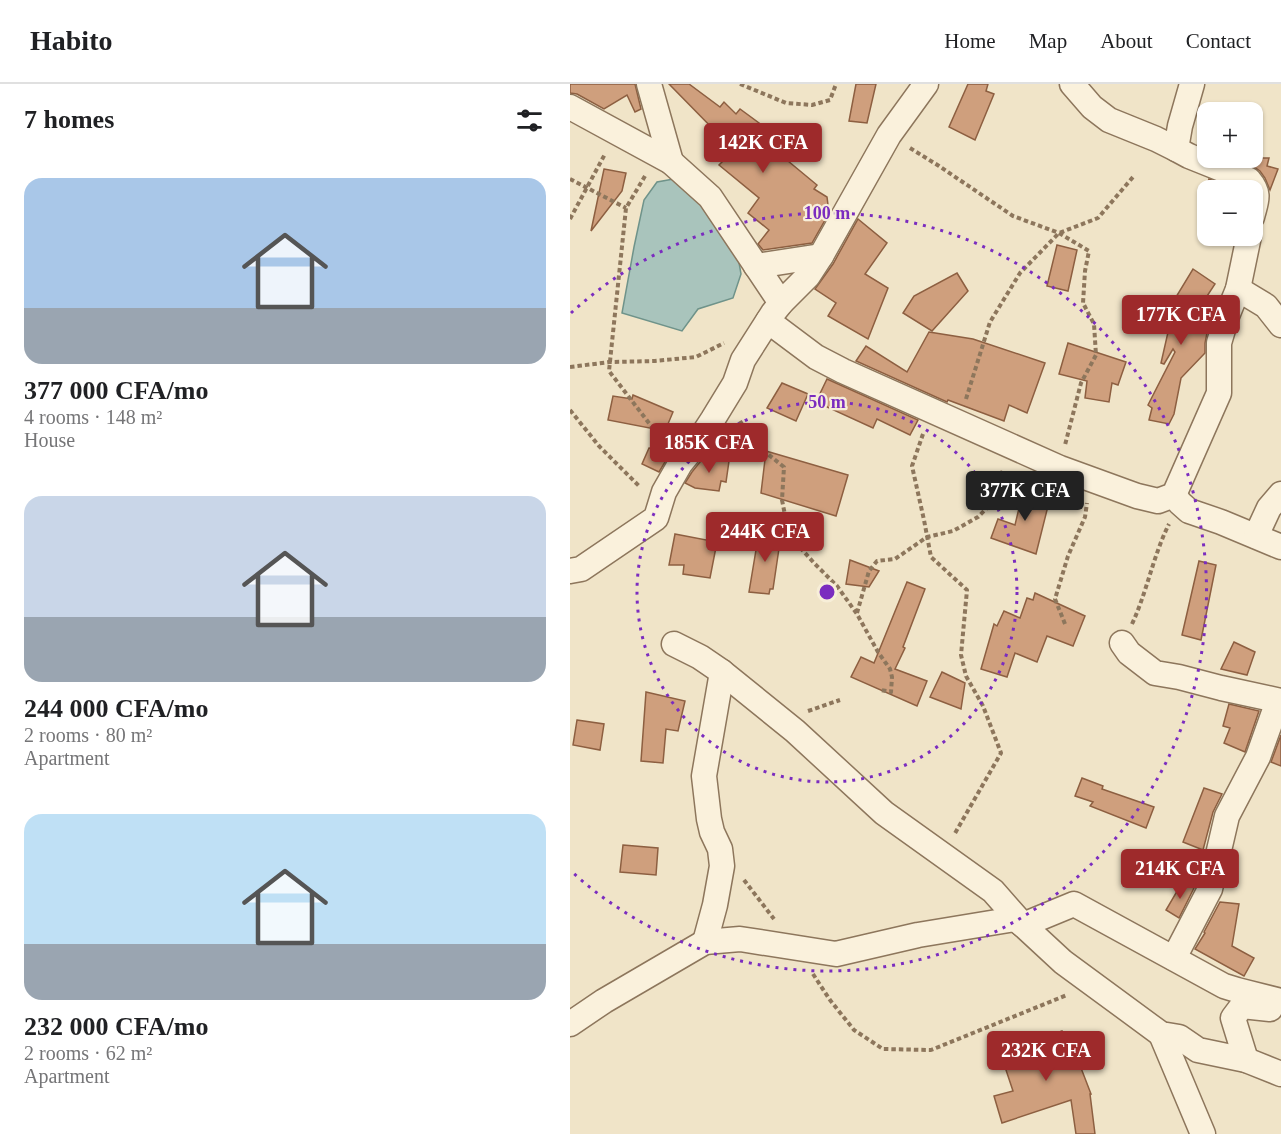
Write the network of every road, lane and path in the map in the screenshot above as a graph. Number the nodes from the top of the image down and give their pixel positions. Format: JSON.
{"nodes":[{"id":1,"x":649,"y":84,"type":"edge"},
{"id":2,"x":740,"y":84,"type":"edge"},
{"id":3,"x":836,"y":84,"type":"edge"},
{"id":4,"x":926,"y":84,"type":"edge"},
{"id":5,"x":1072,"y":84,"type":"edge"},
{"id":6,"x":1192,"y":84,"type":"edge"},
{"id":7,"x":570,"y":107,"type":"edge"},
{"id":8,"x":616,"y":132,"type":"junction"},
{"id":9,"x":889,"y":135,"type":"junction"},
{"id":10,"x":1176,"y":149,"type":"junction"},
{"id":11,"x":664,"y":158,"type":"junction"},
{"id":12,"x":1133,"y":177,"type":"dead end"},
{"id":13,"x":570,"y":179,"type":"edge"},
{"id":14,"x":1249,"y":180,"type":"edge"},
{"id":15,"x":588,"y":188,"type":"junction"},
{"id":16,"x":627,"y":208,"type":"junction"},
{"id":17,"x":570,"y":219,"type":"edge"},
{"id":18,"x":1059,"y":233,"type":"junction"},
{"id":19,"x":1247,"y":246,"type":"edge"},
{"id":20,"x":821,"y":256,"type":"junction"},
{"id":21,"x":756,"y":266,"type":"junction"},
{"id":22,"x":1238,"y":289,"type":"junction"},
{"id":23,"x":774,"y":312,"type":"junction"},
{"id":24,"x":1281,"y":325,"type":"edge"},
{"id":25,"x":727,"y":342,"type":"dead end"},
{"id":26,"x":610,"y":362,"type":"junction"},
{"id":27,"x":570,"y":367,"type":"edge"},
{"id":28,"x":726,"y":398,"type":"junction"},
{"id":29,"x":570,"y":410,"type":"edge"},
{"id":30,"x":931,"y":411,"type":"junction"},
{"id":31,"x":959,"y":423,"type":"junction"},
{"id":32,"x":1011,"y":447,"type":"junction"},
{"id":33,"x":680,"y":464,"type":"junction"},
{"id":34,"x":1060,"y":468,"type":"junction"},
{"id":35,"x":1089,"y":479,"type":"junction"},
{"id":36,"x":1281,"y":494,"type":"edge"},
{"id":37,"x":1177,"y":499,"type":"junction"},
{"id":38,"x":659,"y":506,"type":"junction"},
{"id":39,"x":1256,"y":536,"type":"junction"},
{"id":40,"x":927,"y":537,"type":"junction"},
{"id":41,"x":1281,"y":547,"type":"edge"},
{"id":42,"x":570,"y":571,"type":"edge"},
{"id":43,"x":857,"y":614,"type":"junction"},
{"id":44,"x":1065,"y":624,"type":"dead end"},
{"id":45,"x":1122,"y":643,"type":"joint"},
{"id":46,"x":674,"y":644,"type":"dead end"},
{"id":47,"x":722,"y":672,"type":"junction"},
{"id":48,"x":881,"y":690,"type":"dead end"},
{"id":49,"x":1280,"y":701,"type":"edge"},
{"id":50,"x":943,"y":855,"type":"junction"},
{"id":51,"x":743,"y":879,"type":"dead end"},
{"id":52,"x":1023,"y":925,"type":"junction"},
{"id":53,"x":705,"y":942,"type":"junction"},
{"id":54,"x":797,"y":948,"type":"junction"},
{"id":55,"x":1174,"y":958,"type":"junction"},
{"id":56,"x":1092,"y":984,"type":"junction"},
{"id":57,"x":1281,"y":1001,"type":"edge"},
{"id":58,"x":1281,"y":1011,"type":"edge"},
{"id":59,"x":570,"y":1024,"type":"edge"},
{"id":60,"x":1161,"y":1034,"type":"junction"},
{"id":61,"x":1246,"y":1060,"type":"junction"},
{"id":62,"x":1281,"y":1074,"type":"edge"},
{"id":63,"x":1203,"y":1134,"type":"edge"}],
"edges":[{"from":1,"to":11,"type":"street"},
{"from":2,"to":3,"type":"path"},
{"from":4,"to":9,"type":"street"},
{"from":5,"to":10,"type":"street"},
{"from":6,"to":10,"type":"street"},
{"from":7,"to":8,"type":"street"},
{"from":8,"to":11,"type":"street"},
{"from":8,"to":15,"type":"path"},
{"from":9,"to":18,"type":"path"},
{"from":9,"to":20,"type":"street"},
{"from":10,"to":14,"type":"street"},
{"from":11,"to":16,"type":"path"},
{"from":11,"to":21,"type":"street"},
{"from":12,"to":18,"type":"path"},
{"from":13,"to":15,"type":"path"},
{"from":15,"to":16,"type":"path"},
{"from":15,"to":17,"type":"path"},
{"from":16,"to":26,"type":"path"},
{"from":18,"to":31,"type":"path"},
{"from":18,"to":34,"type":"path"},
{"from":19,"to":22,"type":"street"},
{"from":20,"to":21,"type":"street"},
{"from":20,"to":23,"type":"street"},
{"from":21,"to":23,"type":"street"},
{"from":22,"to":24,"type":"street"},
{"from":22,"to":37,"type":"street"},
{"from":23,"to":28,"type":"street"},
{"from":23,"to":30,"type":"street"},
{"from":25,"to":26,"type":"path"},
{"from":26,"to":27,"type":"path"},
{"from":26,"to":33,"type":"path"},
{"from":28,"to":33,"type":"street"},
{"from":28,"to":43,"type":"path"},
{"from":29,"to":38,"type":"path"},
{"from":30,"to":31,"type":"street"},
{"from":30,"to":40,"type":"path"},
{"from":31,"to":32,"type":"street"},
{"from":32,"to":34,"type":"street"},
{"from":32,"to":40,"type":"path"},
{"from":33,"to":38,"type":"street"},
{"from":34,"to":35,"type":"street"},
{"from":35,"to":37,"type":"street"},
{"from":35,"to":44,"type":"path"},
{"from":36,"to":39,"type":"street"},
{"from":37,"to":39,"type":"street"},
{"from":37,"to":45,"type":"path"},
{"from":38,"to":42,"type":"street"},
{"from":39,"to":41,"type":"street"},
{"from":40,"to":43,"type":"path"},
{"from":40,"to":50,"type":"path"},
{"from":43,"to":48,"type":"path"},
{"from":45,"to":49,"type":"street"},
{"from":46,"to":47,"type":"street"},
{"from":47,"to":50,"type":"street"},
{"from":47,"to":53,"type":"street"},
{"from":49,"to":55,"type":"street"},
{"from":50,"to":52,"type":"street"},
{"from":51,"to":54,"type":"path"},
{"from":52,"to":54,"type":"street"},
{"from":52,"to":55,"type":"street"},
{"from":52,"to":56,"type":"street"},
{"from":53,"to":54,"type":"street"},
{"from":53,"to":59,"type":"street"},
{"from":54,"to":56,"type":"path"},
{"from":55,"to":57,"type":"street"},
{"from":56,"to":60,"type":"street"},
{"from":58,"to":61,"type":"street"},
{"from":60,"to":61,"type":"street"},
{"from":60,"to":63,"type":"street"},
{"from":61,"to":62,"type":"street"}]}
